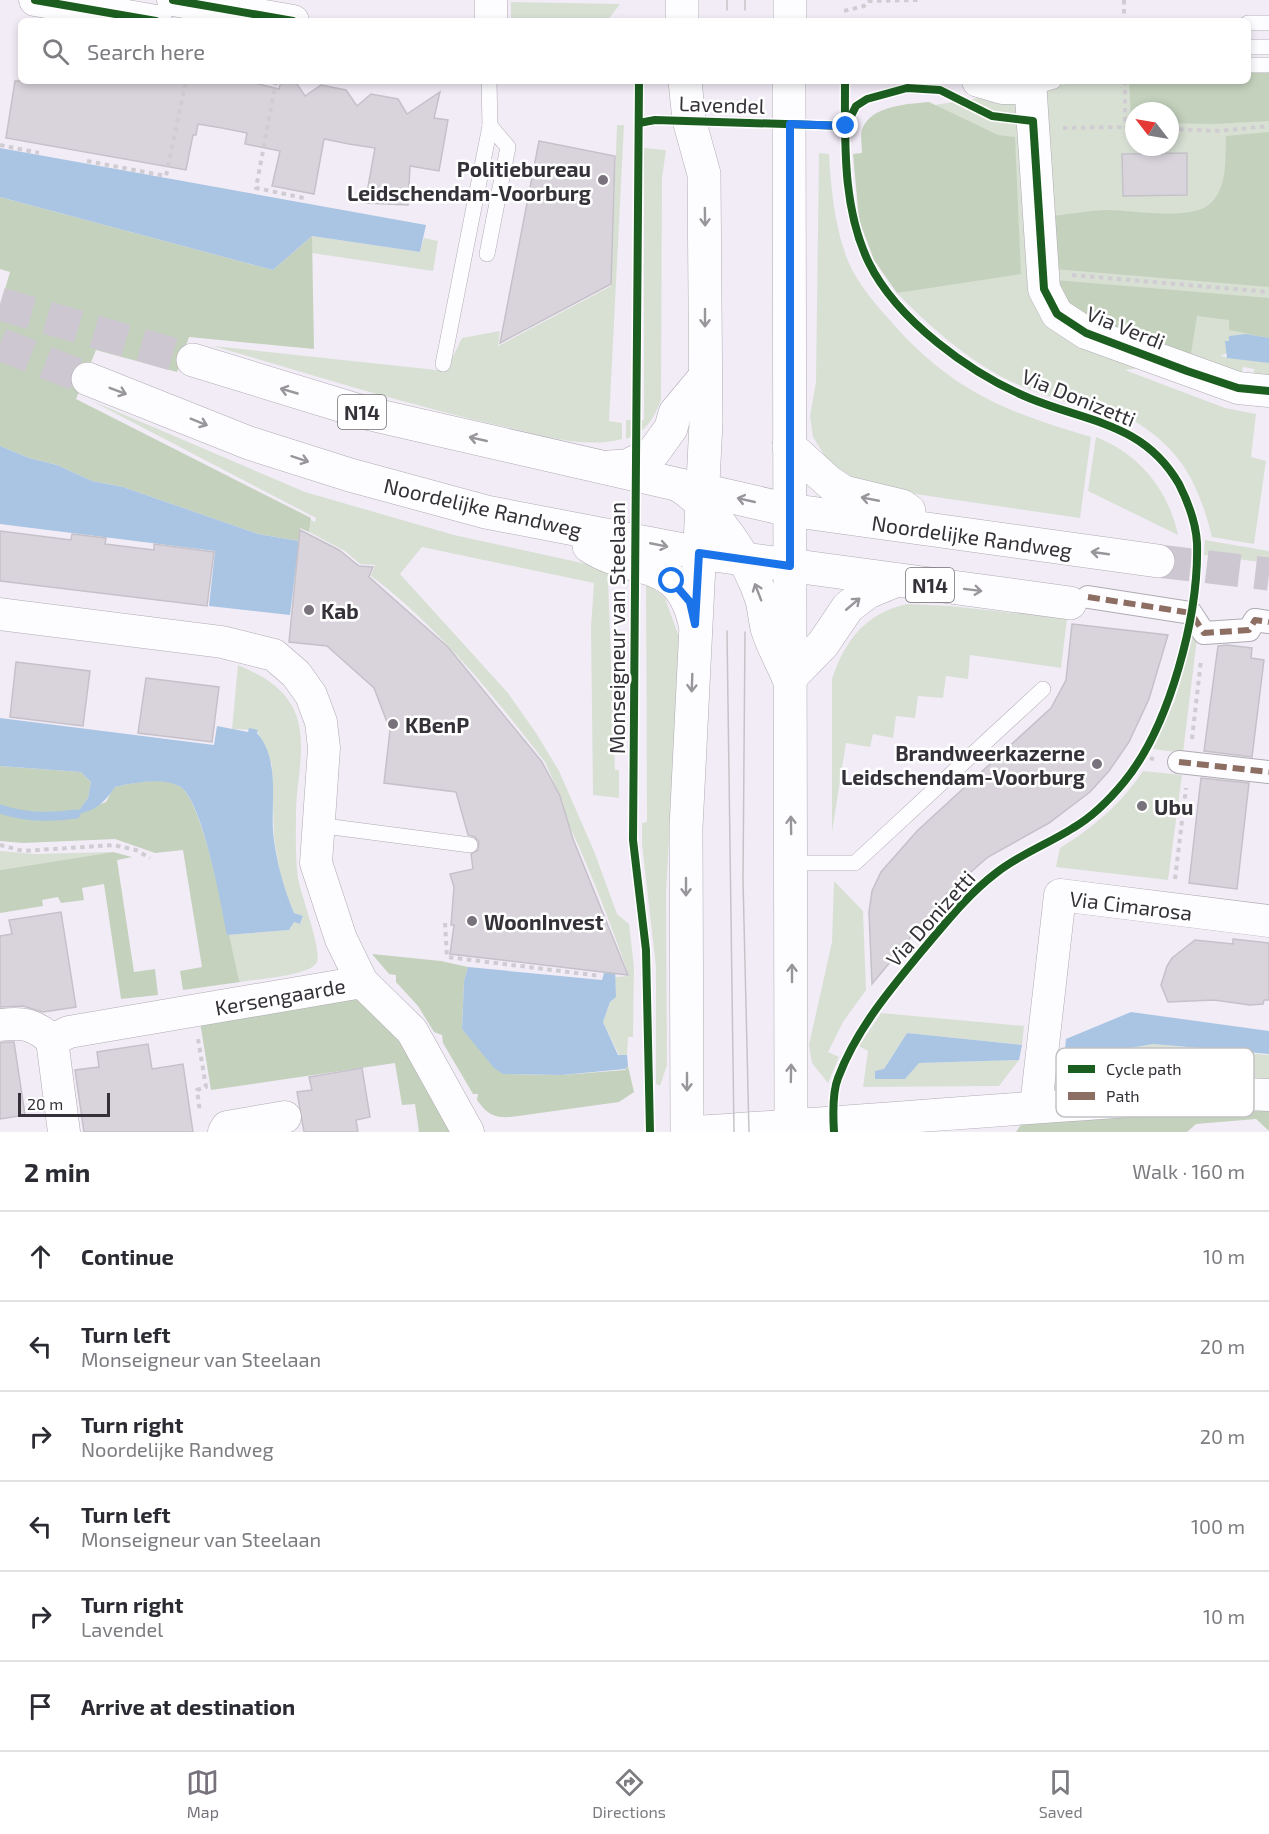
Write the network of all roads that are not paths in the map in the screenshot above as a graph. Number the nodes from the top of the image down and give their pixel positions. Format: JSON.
{"nodes":[{"id":1,"x":35,"y":0,"type":"edge"},
{"id":2,"x":173,"y":0,"type":"edge"},
{"id":3,"x":491,"y":0,"type":"edge"},
{"id":4,"x":682,"y":0,"type":"edge"},
{"id":5,"x":790,"y":0,"type":"edge"},
{"id":6,"x":245,"y":11,"type":"edge"},
{"id":7,"x":139,"y":18,"type":"edge"},
{"id":8,"x":279,"y":18,"type":"edge"},
{"id":9,"x":491,"y":18,"type":"edge"},
{"id":10,"x":682,"y":18,"type":"edge"},
{"id":11,"x":790,"y":18,"type":"edge"},
{"id":12,"x":1251,"y":23,"type":"edge"},
{"id":13,"x":1269,"y":23,"type":"edge"},
{"id":14,"x":1251,"y":47,"type":"edge"},
{"id":15,"x":1269,"y":47,"type":"edge"},
{"id":16,"x":1251,"y":65,"type":"edge"},
{"id":17,"x":1269,"y":65,"type":"edge"},
{"id":18,"x":489,"y":84,"type":"edge"},
{"id":19,"x":685,"y":84,"type":"edge"},
{"id":20,"x":789,"y":84,"type":"edge"},
{"id":21,"x":988,"y":84,"type":"edge"},
{"id":22,"x":1031,"y":84,"type":"edge"},
{"id":23,"x":1038,"y":84,"type":"edge"},
{"id":24,"x":490,"y":126,"type":"junction"},
{"id":25,"x":488,"y":254,"type":"dead end"},
{"id":26,"x":193,"y":360,"type":"tunnel mouth"},
{"id":27,"x":442,"y":364,"type":"dead end"},
{"id":28,"x":705,"y":377,"type":"junction"},
{"id":29,"x":88,"y":379,"type":"tunnel mouth"},
{"id":30,"x":1269,"y":391,"type":"edge"},
{"id":31,"x":789,"y":446,"type":"junction"},
{"id":32,"x":605,"y":468,"type":"junction"},
{"id":33,"x":694,"y":492,"type":"junction"},
{"id":34,"x":789,"y":510,"type":"junction"},
{"id":35,"x":560,"y":526,"type":"junction"},
{"id":36,"x":941,"y":532,"type":"junction"},
{"id":37,"x":699,"y":553,"type":"junction"},
{"id":38,"x":741,"y":559,"type":"junction"},
{"id":39,"x":1158,"y":561,"type":"tunnel mouth"},
{"id":40,"x":790,"y":566,"type":"junction"},
{"id":41,"x":897,"y":580,"type":"junction"},
{"id":42,"x":1079,"y":600,"type":"joint"},
{"id":43,"x":0,"y":614,"type":"edge"},
{"id":44,"x":1269,"y":622,"type":"edge"},
{"id":45,"x":695,"y":624,"type":"junction"},
{"id":46,"x":789,"y":679,"type":"junction"},
{"id":47,"x":1043,"y":689,"type":"dead end"},
{"id":48,"x":1179,"y":762,"type":"dead end"},
{"id":49,"x":1269,"y":772,"type":"edge"},
{"id":50,"x":317,"y":825,"type":"junction"},
{"id":51,"x":470,"y":845,"type":"dead end"},
{"id":52,"x":791,"y":863,"type":"junction"},
{"id":53,"x":1269,"y":921,"type":"edge"},
{"id":54,"x":362,"y":982,"type":"junction"},
{"id":55,"x":0,"y":1025,"type":"edge"},
{"id":56,"x":52,"y":1040,"type":"junction"},
{"id":57,"x":1254,"y":1094,"type":"edge"},
{"id":58,"x":1269,"y":1095,"type":"edge"},
{"id":59,"x":1056,"y":1105,"type":"edge"},
{"id":60,"x":1036,"y":1106,"type":"junction"},
{"id":61,"x":285,"y":1117,"type":"dead end"},
{"id":62,"x":212,"y":1126,"type":"edge"},
{"id":63,"x":791,"y":1129,"type":"edge"},
{"id":64,"x":64,"y":1132,"type":"edge"},
{"id":65,"x":468,"y":1132,"type":"edge"},
{"id":66,"x":687,"y":1132,"type":"edge"},
{"id":67,"x":695,"y":1132,"type":"edge"}],
"edges":[{"from":1,"to":7,"type":"street"},
{"from":2,"to":6,"type":"street"},
{"from":3,"to":9,"type":"street"},
{"from":4,"to":10,"type":"main road"},
{"from":5,"to":11,"type":"main road"},
{"from":6,"to":8,"type":"street"},
{"from":12,"to":13,"type":"lane"},
{"from":14,"to":15,"type":"lane"},
{"from":16,"to":17,"type":"lane"},
{"from":18,"to":24,"type":"lane"},
{"from":19,"to":28,"type":"main road","one_way":true},
{"from":20,"to":31,"type":"main road"},
{"from":21,"to":22,"type":"street"},
{"from":23,"to":30,"type":"street","name":"Via Verdi"},
{"from":24,"to":25,"type":"lane"},
{"from":24,"to":27,"type":"lane"},
{"from":32,"to":26,"type":"main road","name":"Noordelijke Randweg","number":"N14","one_way":true},
{"from":28,"to":32,"type":"main road"},
{"from":28,"to":33,"type":"main road"},
{"from":29,"to":35,"type":"main road","name":"Noordelijke Randweg","number":"N14","one_way":true},
{"from":31,"to":34,"type":"main road"},
{"from":36,"to":31,"type":"main road","one_way":true},
{"from":32,"to":33,"type":"main road","name":"Noordelijke Randweg","number":"N14"},
{"from":34,"to":33,"type":"main road","name":"Noordelijke Randweg","number":"N14","one_way":true},
{"from":33,"to":37,"type":"main road"},
{"from":33,"to":38,"type":"main road"},
{"from":34,"to":36,"type":"main road","name":"Noordelijke Randweg","number":"N14"},
{"from":34,"to":40,"type":"main road"},
{"from":35,"to":37,"type":"main road","name":"Noordelijke Randweg","number":"N14","one_way":true},
{"from":35,"to":45,"type":"main road"},
{"from":39,"to":36,"type":"main road","name":"Noordelijke Randweg","number":"N14","one_way":true},
{"from":37,"to":38,"type":"main road","name":"Noordelijke Randweg","number":"N14"},
{"from":37,"to":45,"type":"main road"},
{"from":38,"to":40,"type":"main road","name":"Noordelijke Randweg","number":"N14"},
{"from":46,"to":38,"type":"main road","one_way":true},
{"from":40,"to":41,"type":"main road","name":"Noordelijke Randweg","number":"N14"},
{"from":40,"to":46,"type":"main road"},
{"from":41,"to":42,"type":"main road","name":"Noordelijke Randweg","number":"N14","one_way":true},
{"from":46,"to":41,"type":"main road","one_way":true},
{"from":42,"to":44,"type":"street"},
{"from":43,"to":50,"type":"street"},
{"from":45,"to":66,"type":"main road","one_way":true},
{"from":52,"to":46,"type":"main road","one_way":true},
{"from":47,"to":52,"type":"lane"},
{"from":48,"to":49,"type":"street"},
{"from":50,"to":51,"type":"lane"},
{"from":50,"to":54,"type":"street"},
{"from":63,"to":52,"type":"main road","one_way":true},
{"from":53,"to":60,"type":"street","name":"Via Cimarosa"},
{"from":54,"to":56,"type":"street","name":"Kersengaarde"},
{"from":54,"to":65,"type":"street","name":"Kersengaarde"},
{"from":55,"to":56,"type":"street"},
{"from":56,"to":64,"type":"street"},
{"from":57,"to":58,"type":"street"},
{"from":59,"to":60,"type":"street"},
{"from":60,"to":63,"type":"street"},
{"from":61,"to":62,"type":"street"},
{"from":63,"to":67,"type":"street"}]}
